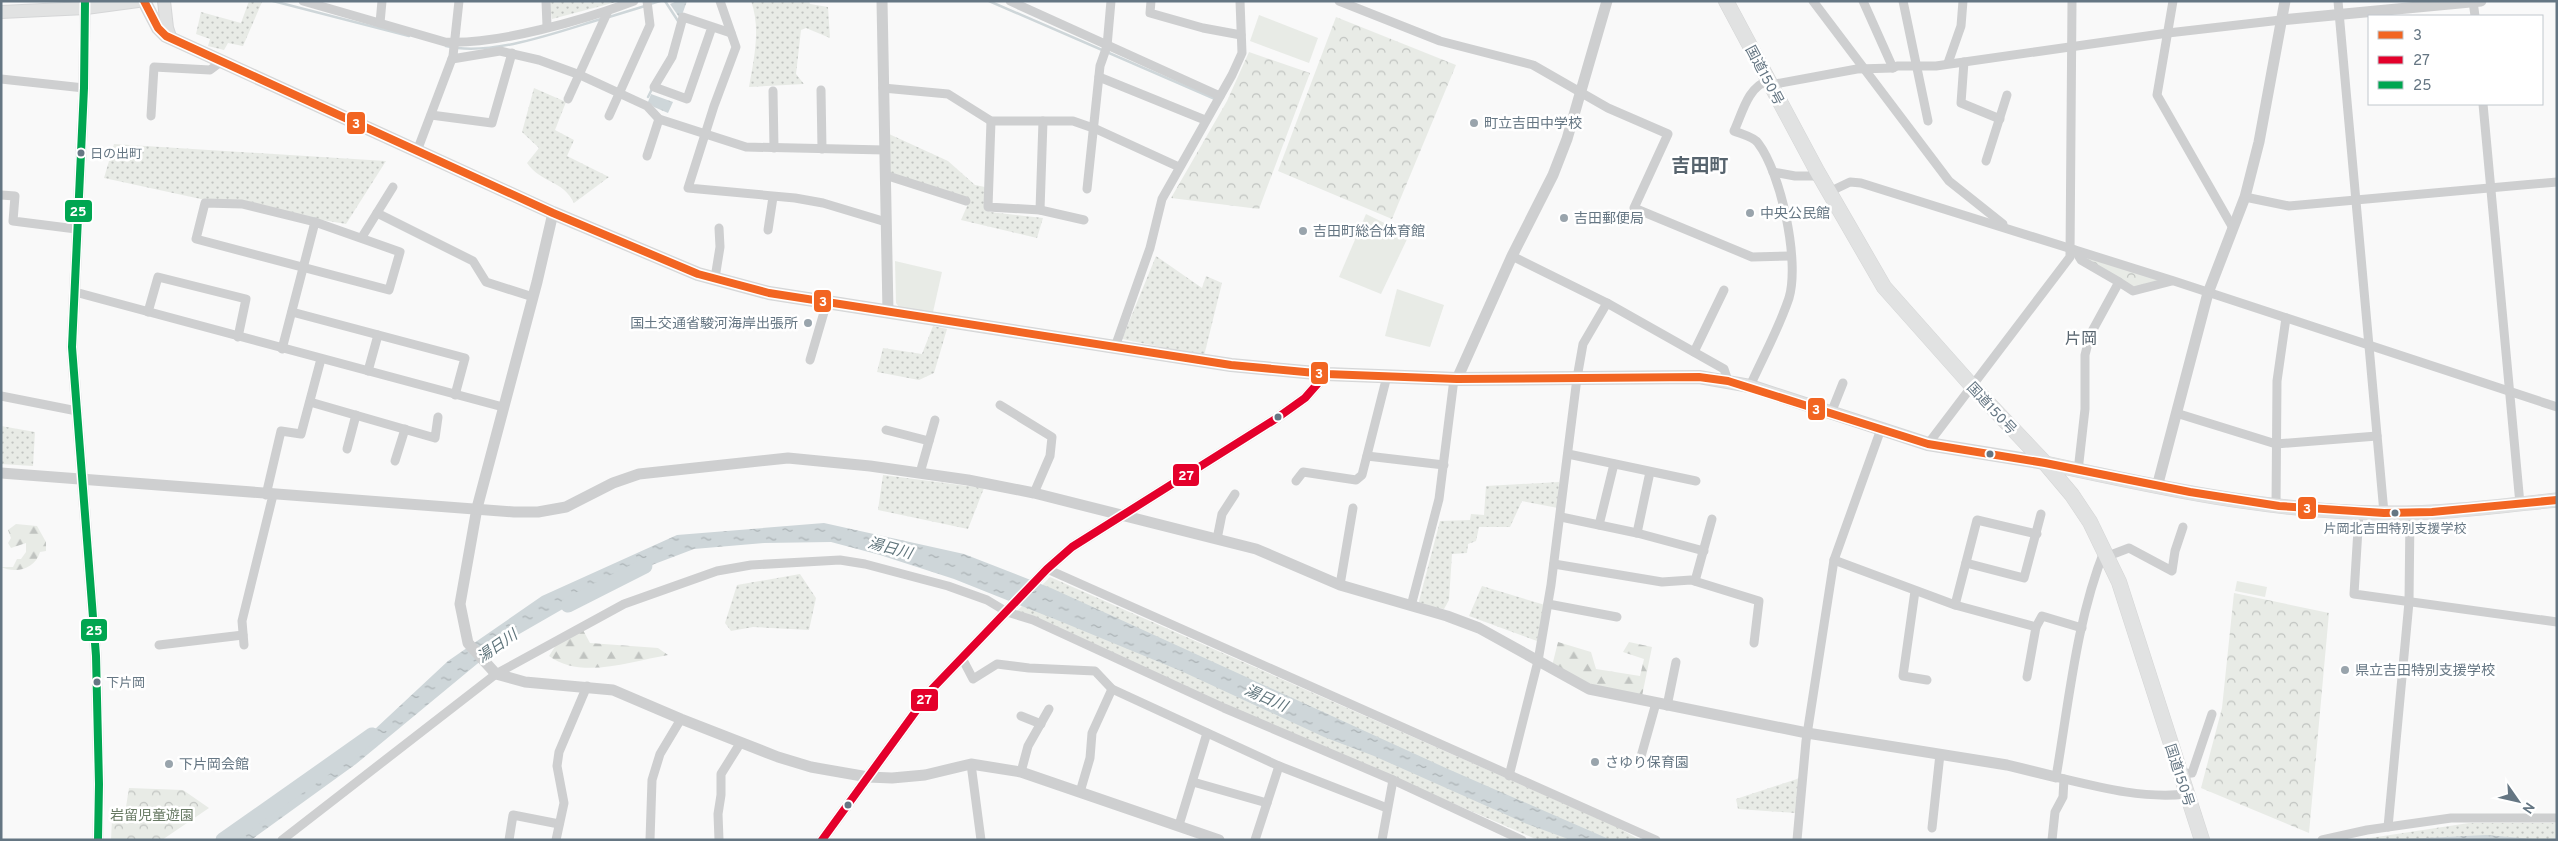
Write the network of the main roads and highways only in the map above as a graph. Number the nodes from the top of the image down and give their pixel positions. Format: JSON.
{"nodes":[{"id":1,"x":138,"y":1,"type":"edge"},
{"id":2,"x":144,"y":1,"type":"edge"},
{"id":3,"x":164,"y":1,"type":"edge"},
{"id":4,"x":1729,"y":2,"type":"edge"},
{"id":5,"x":85,"y":4,"type":"edge"},
{"id":6,"x":1,"y":12,"type":"edge"},
{"id":7,"x":170,"y":37,"type":"junction"},
{"id":8,"x":2045,"y":464,"type":"junction"},
{"id":9,"x":2557,"y":500,"type":"edge"},
{"id":10,"x":2202,"y":840,"type":"edge"}],
"edges":[{"from":1,"to":5,"type":"main road"},
{"from":2,"to":7,"type":"main road"},
{"from":3,"to":7,"type":"main road"},
{"from":4,"to":8,"type":"highway","name":"国道150号"},
{"from":5,"to":6,"type":"main road"},
{"from":7,"to":8,"type":"main road"},
{"from":8,"to":9,"type":"main road"},
{"from":8,"to":10,"type":"highway","name":"国道150号"}]}
